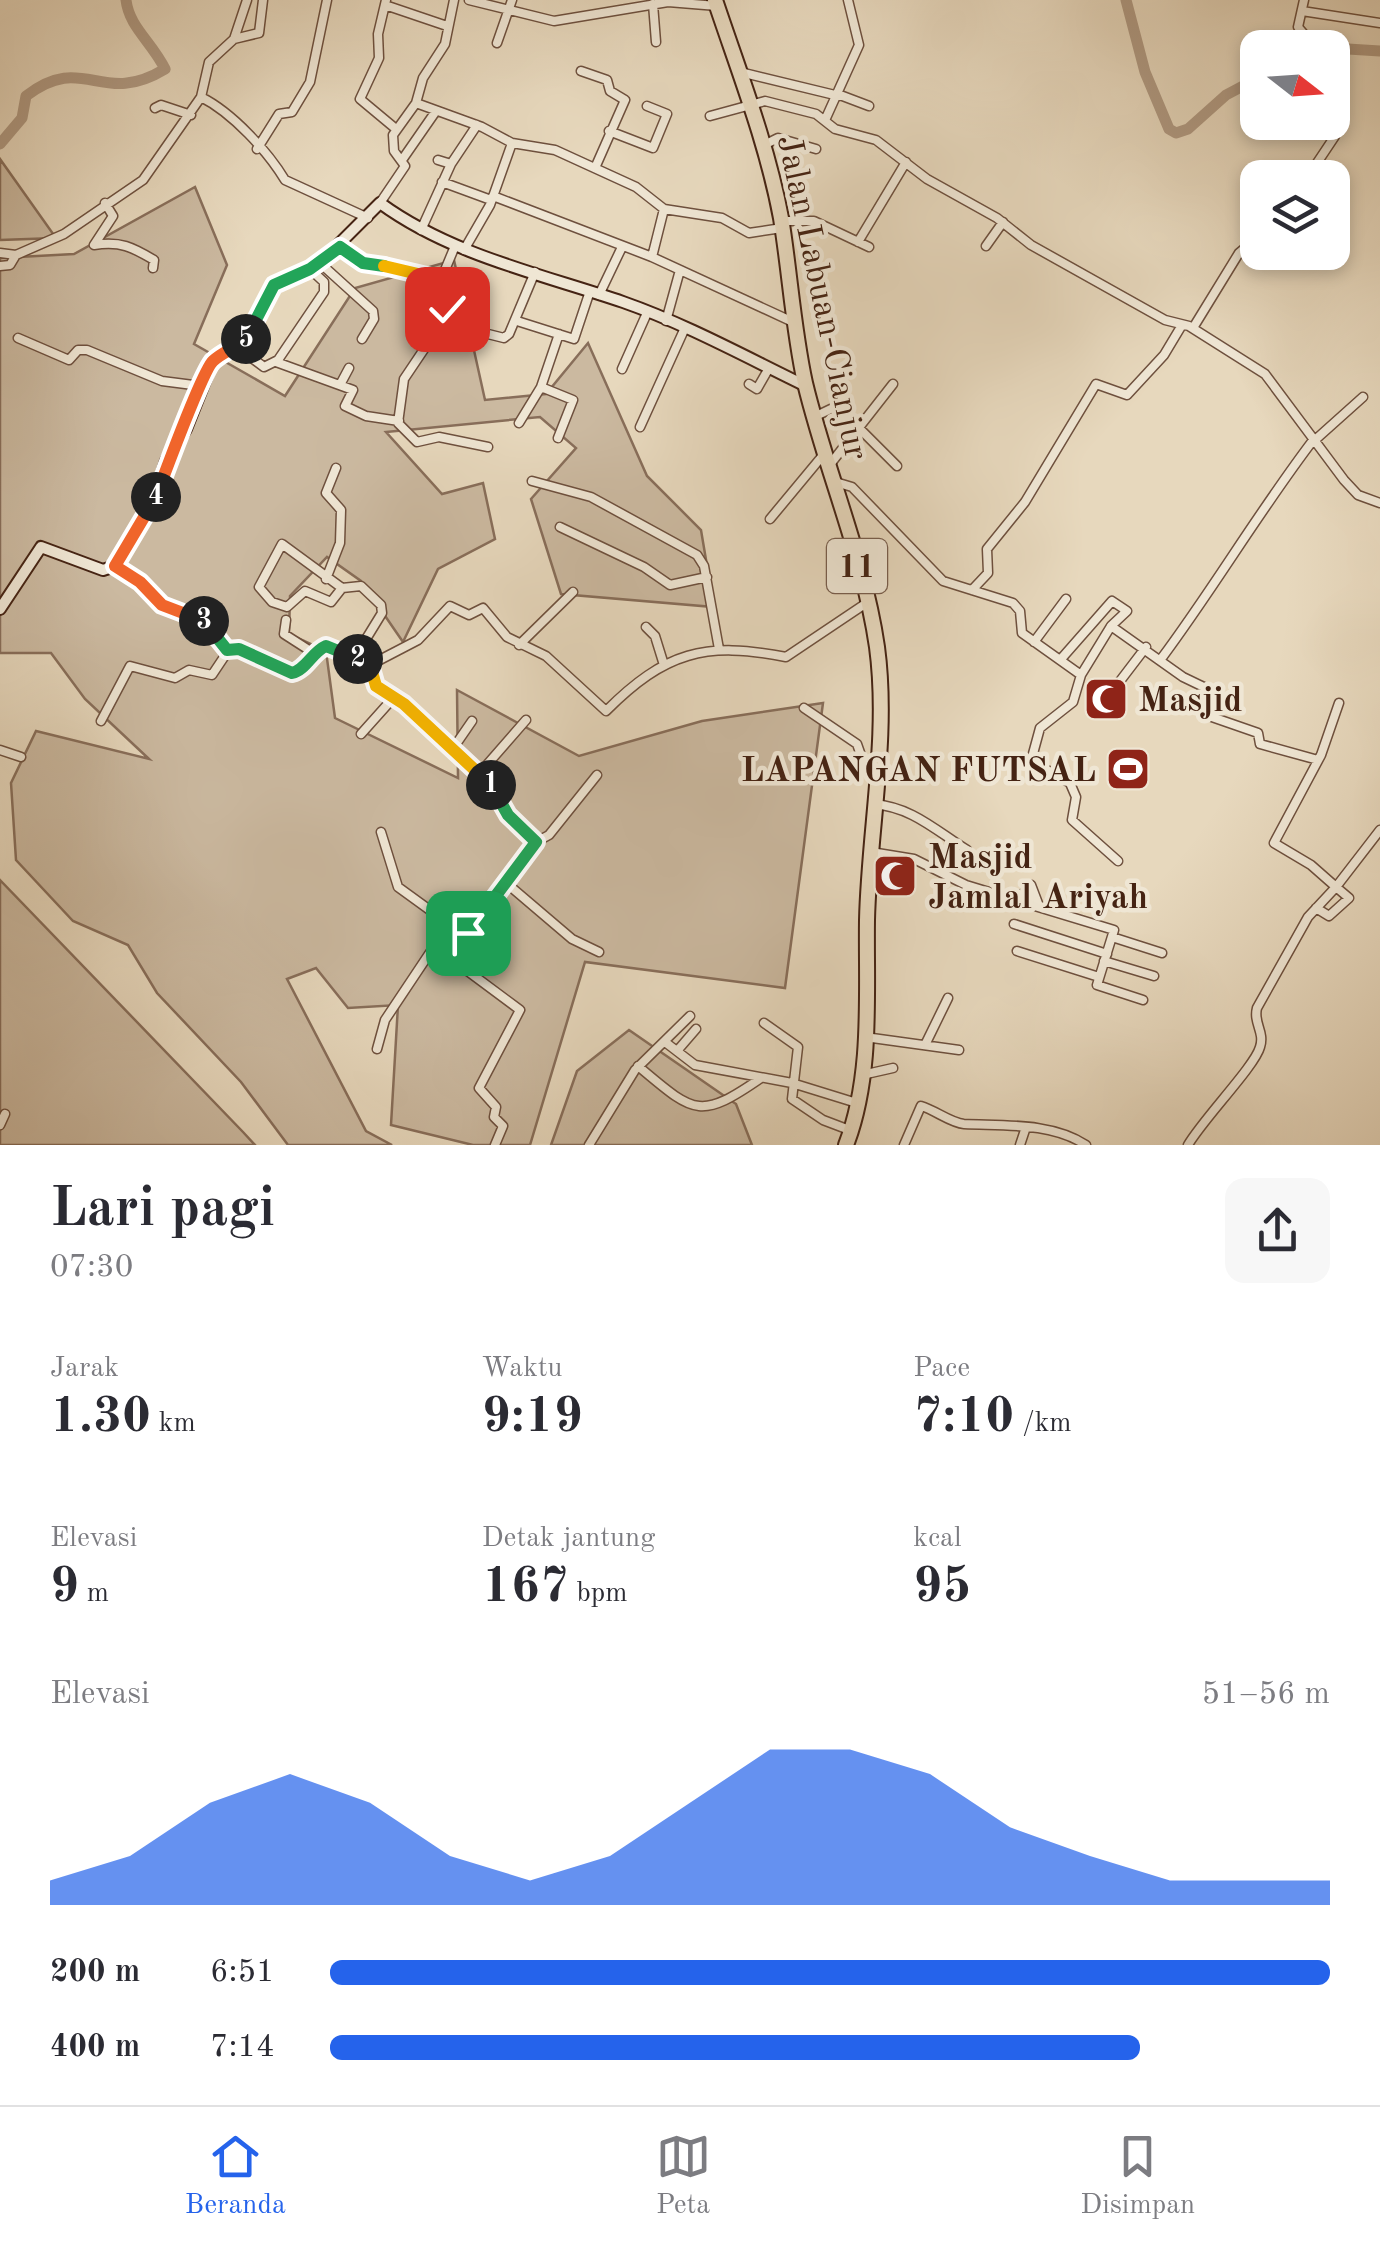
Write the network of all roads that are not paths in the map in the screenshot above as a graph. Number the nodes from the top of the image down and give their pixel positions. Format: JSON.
{"nodes":[{"id":1,"x":246,"y":0,"type":"edge"},
{"id":2,"x":262,"y":0,"type":"edge"},
{"id":3,"x":327,"y":0,"type":"edge"},
{"id":4,"x":454,"y":0,"type":"edge"},
{"id":5,"x":469,"y":0,"type":"edge"},
{"id":6,"x":512,"y":0,"type":"edge"},
{"id":7,"x":848,"y":0,"type":"edge"},
{"id":8,"x":1304,"y":0,"type":"edge"},
{"id":9,"x":385,"y":3,"type":"edge"},
{"id":10,"x":716,"y":3,"type":"edge"},
{"id":11,"x":653,"y":4,"type":"junction"},
{"id":12,"x":509,"y":10,"type":"junction"},
{"id":13,"x":1302,"y":10,"type":"junction"},
{"id":14,"x":1380,"y":22,"type":"edge"},
{"id":15,"x":447,"y":26,"type":"junction"},
{"id":16,"x":1300,"y":30,"type":"edge"},
{"id":17,"x":234,"y":39,"type":"junction"},
{"id":18,"x":497,"y":42,"type":"dead end"},
{"id":19,"x":656,"y":42,"type":"dead end"},
{"id":20,"x":581,"y":70,"type":"dead end"},
{"id":21,"x":740,"y":72,"type":"junction"},
{"id":22,"x":840,"y":96,"type":"junction"},
{"id":23,"x":201,"y":97,"type":"junction"},
{"id":24,"x":416,"y":103,"type":"junction"},
{"id":25,"x":751,"y":104,"type":"junction"},
{"id":26,"x":647,"y":106,"type":"dead end"},
{"id":27,"x":869,"y":106,"type":"dead end"},
{"id":28,"x":155,"y":108,"type":"dead end"},
{"id":29,"x":436,"y":111,"type":"junction"},
{"id":30,"x":191,"y":115,"type":"junction"},
{"id":31,"x":710,"y":116,"type":"dead end"},
{"id":32,"x":826,"y":118,"type":"junction"},
{"id":33,"x":477,"y":125,"type":"junction"},
{"id":34,"x":396,"y":129,"type":"junction"},
{"id":35,"x":610,"y":131,"type":"junction"},
{"id":36,"x":512,"y":143,"type":"junction"},
{"id":37,"x":764,"y":145,"type":"junction"},
{"id":38,"x":257,"y":149,"type":"junction"},
{"id":39,"x":816,"y":149,"type":"dead end"},
{"id":40,"x":402,"y":160,"type":"junction"},
{"id":41,"x":438,"y":160,"type":"dead end"},
{"id":42,"x":906,"y":162,"type":"junction"},
{"id":43,"x":451,"y":164,"type":"junction"},
{"id":44,"x":594,"y":168,"type":"junction"},
{"id":45,"x":442,"y":182,"type":"junction"},
{"id":46,"x":492,"y":198,"type":"junction"},
{"id":47,"x":105,"y":203,"type":"junction"},
{"id":48,"x":380,"y":204,"type":"junction"},
{"id":49,"x":664,"y":209,"type":"junction"},
{"id":50,"x":368,"y":218,"type":"junction"},
{"id":51,"x":1003,"y":222,"type":"junction"},
{"id":52,"x":778,"y":226,"type":"junction"},
{"id":53,"x":421,"y":230,"type":"junction"},
{"id":54,"x":858,"y":242,"type":"junction"},
{"id":55,"x":622,"y":246,"type":"junction"},
{"id":56,"x":986,"y":246,"type":"dead end"},
{"id":57,"x":340,"y":247,"type":"junction"},
{"id":58,"x":869,"y":247,"type":"dead end"},
{"id":59,"x":459,"y":248,"type":"junction"},
{"id":60,"x":1240,"y":253,"type":"edge"},
{"id":61,"x":0,"y":254,"type":"edge"},
{"id":62,"x":16,"y":255,"type":"junction"},
{"id":63,"x":652,"y":257,"type":"junction"},
{"id":64,"x":0,"y":266,"type":"edge"},
{"id":65,"x":315,"y":266,"type":"junction"},
{"id":66,"x":154,"y":268,"type":"dead end"},
{"id":67,"x":680,"y":270,"type":"junction"},
{"id":68,"x":535,"y":272,"type":"junction"},
{"id":69,"x":440,"y":282,"type":"junction"},
{"id":70,"x":594,"y":293,"type":"junction"},
{"id":71,"x":647,"y":313,"type":"junction"},
{"id":72,"x":517,"y":321,"type":"junction"},
{"id":73,"x":666,"y":322,"type":"junction"},
{"id":74,"x":793,"y":322,"type":"junction"},
{"id":75,"x":1182,"y":325,"type":"junction"},
{"id":76,"x":1193,"y":328,"type":"junction"},
{"id":77,"x":684,"y":330,"type":"junction"},
{"id":78,"x":484,"y":333,"type":"dead end"},
{"id":79,"x":559,"y":334,"type":"junction"},
{"id":80,"x":18,"y":338,"type":"dead end"},
{"id":81,"x":362,"y":339,"type":"dead end"},
{"id":82,"x":236,"y":347,"type":"junction"},
{"id":83,"x":276,"y":362,"type":"junction"},
{"id":84,"x":349,"y":368,"type":"dead end"},
{"id":85,"x":769,"y":368,"type":"junction"},
{"id":86,"x":622,"y":369,"type":"dead end"},
{"id":87,"x":341,"y":383,"type":"junction"},
{"id":88,"x":749,"y":384,"type":"dead end"},
{"id":89,"x":893,"y":384,"type":"dead end"},
{"id":90,"x":201,"y":386,"type":"junction"},
{"id":91,"x":806,"y":386,"type":"junction"},
{"id":92,"x":542,"y":388,"type":"junction"},
{"id":93,"x":1363,"y":397,"type":"dead end"},
{"id":94,"x":814,"y":417,"type":"junction"},
{"id":95,"x":398,"y":421,"type":"junction"},
{"id":96,"x":519,"y":423,"type":"dead end"},
{"id":97,"x":860,"y":426,"type":"junction"},
{"id":98,"x":640,"y":427,"type":"dead end"},
{"id":99,"x":558,"y":438,"type":"dead end"},
{"id":100,"x":1314,"y":440,"type":"junction"},
{"id":101,"x":488,"y":447,"type":"dead end"},
{"id":102,"x":897,"y":466,"type":"dead end"},
{"id":103,"x":336,"y":468,"type":"dead end"},
{"id":104,"x":828,"y":468,"type":"junction"},
{"id":105,"x":532,"y":481,"type":"dead end"},
{"id":106,"x":1380,"y":503,"type":"edge"},
{"id":107,"x":770,"y":519,"type":"dead end"},
{"id":108,"x":560,"y":527,"type":"dead end"},
{"id":109,"x":115,"y":566,"type":"junction"},
{"id":110,"x":312,"y":568,"type":"junction"},
{"id":111,"x":706,"y":577,"type":"junction"},
{"id":112,"x":326,"y":578,"type":"junction"},
{"id":113,"x":342,"y":588,"type":"junction"},
{"id":114,"x":972,"y":590,"type":"junction"},
{"id":115,"x":306,"y":591,"type":"junction"},
{"id":116,"x":572,"y":592,"type":"dead end"},
{"id":117,"x":1066,"y":598,"type":"dead end"},
{"id":118,"x":868,"y":602,"type":"junction"},
{"id":119,"x":0,"y":608,"type":"edge"},
{"id":120,"x":286,"y":620,"type":"dead end"},
{"id":121,"x":1110,"y":626,"type":"junction"},
{"id":122,"x":646,"y":627,"type":"dead end"},
{"id":123,"x":1034,"y":642,"type":"junction"},
{"id":124,"x":519,"y":645,"type":"junction"},
{"id":125,"x":1146,"y":647,"type":"junction"},
{"id":126,"x":719,"y":649,"type":"junction"},
{"id":127,"x":227,"y":650,"type":"junction"},
{"id":128,"x":312,"y":652,"type":"junction"},
{"id":129,"x":355,"y":658,"type":"junction"},
{"id":130,"x":1160,"y":659,"type":"junction"},
{"id":131,"x":1060,"y":660,"type":"junction"},
{"id":132,"x":370,"y":665,"type":"junction"},
{"id":133,"x":664,"y":665,"type":"junction"},
{"id":134,"x":1081,"y":675,"type":"junction"},
{"id":135,"x":1117,"y":686,"type":"dead end"},
{"id":136,"x":395,"y":696,"type":"junction"},
{"id":137,"x":1339,"y":703,"type":"dead end"},
{"id":138,"x":804,"y":708,"type":"dead end"},
{"id":139,"x":526,"y":720,"type":"dead end"},
{"id":140,"x":101,"y":721,"type":"dead end"},
{"id":141,"x":472,"y":721,"type":"dead end"},
{"id":142,"x":362,"y":734,"type":"dead end"},
{"id":143,"x":0,"y":750,"type":"edge"},
{"id":144,"x":452,"y":750,"type":"junction"},
{"id":145,"x":21,"y":758,"type":"dead end"},
{"id":146,"x":1318,"y":760,"type":"junction"},
{"id":147,"x":876,"y":764,"type":"junction"},
{"id":148,"x":596,"y":774,"type":"dead end"},
{"id":149,"x":478,"y":775,"type":"junction"},
{"id":150,"x":873,"y":804,"type":"junction"},
{"id":151,"x":1380,"y":830,"type":"edge"},
{"id":152,"x":381,"y":832,"type":"dead end"},
{"id":153,"x":536,"y":842,"type":"junction"},
{"id":154,"x":966,"y":850,"type":"dead end"},
{"id":155,"x":871,"y":852,"type":"junction"},
{"id":156,"x":1118,"y":861,"type":"dead end"},
{"id":157,"x":505,"y":882,"type":"junction"},
{"id":158,"x":1336,"y":887,"type":"junction"},
{"id":159,"x":1016,"y":900,"type":"junction"},
{"id":160,"x":1038,"y":906,"type":"junction"},
{"id":161,"x":1316,"y":908,"type":"junction"},
{"id":162,"x":449,"y":924,"type":"junction"},
{"id":163,"x":1014,"y":924,"type":"dead end"},
{"id":164,"x":1112,"y":937,"type":"junction"},
{"id":165,"x":434,"y":946,"type":"junction"},
{"id":166,"x":1017,"y":951,"type":"dead end"},
{"id":167,"x":599,"y":952,"type":"dead end"},
{"id":168,"x":1162,"y":953,"type":"dead end"},
{"id":169,"x":1106,"y":957,"type":"junction"},
{"id":170,"x":1154,"y":976,"type":"dead end"},
{"id":171,"x":1099,"y":977,"type":"junction"},
{"id":172,"x":948,"y":998,"type":"dead end"},
{"id":173,"x":1143,"y":1000,"type":"dead end"},
{"id":174,"x":690,"y":1016,"type":"dead end"},
{"id":175,"x":764,"y":1023,"type":"dead end"},
{"id":176,"x":696,"y":1029,"type":"dead end"},
{"id":177,"x":865,"y":1037,"type":"junction"},
{"id":178,"x":665,"y":1042,"type":"junction"},
{"id":179,"x":926,"y":1043,"type":"junction"},
{"id":180,"x":376,"y":1049,"type":"dead end"},
{"id":181,"x":959,"y":1050,"type":"dead end"},
{"id":182,"x":676,"y":1051,"type":"junction"},
{"id":183,"x":638,"y":1066,"type":"junction"},
{"id":184,"x":893,"y":1068,"type":"dead end"},
{"id":185,"x":862,"y":1075,"type":"junction"},
{"id":186,"x":763,"y":1077,"type":"junction"},
{"id":187,"x":792,"y":1084,"type":"junction"},
{"id":188,"x":860,"y":1104,"type":"junction"},
{"id":189,"x":5,"y":1114,"type":"dead end"},
{"id":190,"x":0,"y":1125,"type":"edge"},
{"id":191,"x":1026,"y":1127,"type":"junction"},
{"id":192,"x":849,"y":1141,"type":"edge"},
{"id":193,"x":495,"y":1145,"type":"edge"},
{"id":194,"x":589,"y":1145,"type":"edge"},
{"id":195,"x":904,"y":1145,"type":"edge"},
{"id":196,"x":1020,"y":1145,"type":"edge"},
{"id":197,"x":1086,"y":1145,"type":"edge"},
{"id":198,"x":1188,"y":1145,"type":"edge"}],
"edges":[{"from":1,"to":17,"type":"street"},
{"from":2,"to":17,"type":"street"},
{"from":3,"to":38,"type":"street"},
{"from":4,"to":15,"type":"street"},
{"from":5,"to":12,"type":"street"},
{"from":6,"to":12,"type":"street"},
{"from":7,"to":22,"type":"street"},
{"from":8,"to":13,"type":"street"},
{"from":9,"to":15,"type":"street"},
{"from":9,"to":34,"type":"street"},
{"from":10,"to":11,"type":"street"},
{"from":10,"to":21,"type":"highway","name":"Jalan Labuan-Cianjur","number":"11"},
{"from":11,"to":12,"type":"street"},
{"from":11,"to":19,"type":"street"},
{"from":12,"to":18,"type":"street"},
{"from":13,"to":14,"type":"street"},
{"from":13,"to":16,"type":"street"},
{"from":15,"to":24,"type":"street"},
{"from":17,"to":23,"type":"street"},
{"from":20,"to":35,"type":"street"},
{"from":21,"to":22,"type":"street"},
{"from":21,"to":25,"type":"highway","name":"Jalan Labuan-Cianjur","number":"11"},
{"from":22,"to":27,"type":"street"},
{"from":22,"to":32,"type":"street"},
{"from":23,"to":30,"type":"street"},
{"from":23,"to":38,"type":"street"},
{"from":24,"to":29,"type":"street"},
{"from":24,"to":34,"type":"street"},
{"from":25,"to":31,"type":"street"},
{"from":25,"to":32,"type":"street"},
{"from":25,"to":37,"type":"highway","name":"Jalan Labuan-Cianjur","number":"11"},
{"from":26,"to":35,"type":"street"},
{"from":28,"to":30,"type":"street"},
{"from":29,"to":33,"type":"street"},
{"from":29,"to":40,"type":"street"},
{"from":30,"to":47,"type":"street"},
{"from":32,"to":42,"type":"street"},
{"from":33,"to":36,"type":"street"},
{"from":33,"to":43,"type":"street"},
{"from":34,"to":40,"type":"street"},
{"from":35,"to":44,"type":"street"},
{"from":36,"to":44,"type":"street"},
{"from":36,"to":46,"type":"street"},
{"from":37,"to":39,"type":"street"},
{"from":37,"to":52,"type":"highway","name":"Jalan Labuan-Cianjur","number":"11"},
{"from":38,"to":50,"type":"street"},
{"from":40,"to":48,"type":"street"},
{"from":41,"to":43,"type":"street"},
{"from":42,"to":51,"type":"street"},
{"from":42,"to":54,"type":"street"},
{"from":43,"to":45,"type":"street"},
{"from":44,"to":49,"type":"street"},
{"from":45,"to":46,"type":"street"},
{"from":45,"to":53,"type":"street"},
{"from":46,"to":55,"type":"street"},
{"from":46,"to":59,"type":"street"},
{"from":47,"to":62,"type":"street"},
{"from":47,"to":66,"type":"street"},
{"from":48,"to":50,"type":"street"},
{"from":48,"to":53,"type":"street"},
{"from":49,"to":52,"type":"street"},
{"from":49,"to":63,"type":"street"},
{"from":50,"to":57,"type":"street"},
{"from":51,"to":56,"type":"street"},
{"from":51,"to":75,"type":"street"},
{"from":52,"to":54,"type":"street"},
{"from":52,"to":74,"type":"highway","name":"Jalan Labuan-Cianjur","number":"11"},
{"from":53,"to":59,"type":"street"},
{"from":54,"to":58,"type":"street"},
{"from":55,"to":63,"type":"street"},
{"from":55,"to":70,"type":"street"},
{"from":57,"to":65,"type":"street"},
{"from":57,"to":69,"type":"street"},
{"from":59,"to":68,"type":"street"},
{"from":59,"to":69,"type":"street"},
{"from":60,"to":76,"type":"street"},
{"from":61,"to":62,"type":"street"},
{"from":62,"to":64,"type":"street"},
{"from":63,"to":67,"type":"street"},
{"from":65,"to":81,"type":"street"},
{"from":65,"to":82,"type":"street"},
{"from":65,"to":83,"type":"street"},
{"from":67,"to":73,"type":"street"},
{"from":67,"to":74,"type":"street"},
{"from":68,"to":70,"type":"street"},
{"from":68,"to":72,"type":"street"},
{"from":69,"to":95,"type":"street"},
{"from":70,"to":71,"type":"street"},
{"from":70,"to":79,"type":"street"},
{"from":71,"to":73,"type":"street"},
{"from":71,"to":86,"type":"street"},
{"from":72,"to":78,"type":"street"},
{"from":72,"to":79,"type":"street"},
{"from":73,"to":77,"type":"street"},
{"from":74,"to":91,"type":"highway","name":"Jalan Labuan-Cianjur","number":"11"},
{"from":75,"to":76,"type":"street"},
{"from":75,"to":114,"type":"street"},
{"from":76,"to":100,"type":"street"},
{"from":77,"to":85,"type":"street"},
{"from":77,"to":98,"type":"street"},
{"from":79,"to":92,"type":"street"},
{"from":80,"to":90,"type":"street"},
{"from":82,"to":83,"type":"street"},
{"from":82,"to":90,"type":"street"},
{"from":83,"to":87,"type":"street"},
{"from":84,"to":87,"type":"street"},
{"from":85,"to":88,"type":"street"},
{"from":85,"to":91,"type":"street"},
{"from":87,"to":95,"type":"street"},
{"from":89,"to":97,"type":"street"},
{"from":90,"to":109,"type":"street"},
{"from":91,"to":94,"type":"highway","name":"Jalan Labuan-Cianjur","number":"11"},
{"from":92,"to":96,"type":"street"},
{"from":92,"to":99,"type":"street"},
{"from":93,"to":100,"type":"street"},
{"from":94,"to":97,"type":"street"},
{"from":94,"to":104,"type":"highway","name":"Jalan Labuan-Cianjur","number":"11"},
{"from":95,"to":101,"type":"street"},
{"from":97,"to":102,"type":"street"},
{"from":97,"to":104,"type":"street"},
{"from":100,"to":106,"type":"street"},
{"from":100,"to":130,"type":"street"},
{"from":103,"to":112,"type":"street"},
{"from":104,"to":107,"type":"street"},
{"from":104,"to":114,"type":"street"},
{"from":104,"to":118,"type":"highway","name":"Jalan Labuan-Cianjur","number":"11"},
{"from":105,"to":111,"type":"street"},
{"from":108,"to":111,"type":"street"},
{"from":109,"to":119,"type":"street"},
{"from":109,"to":127,"type":"street"},
{"from":110,"to":112,"type":"street"},
{"from":110,"to":115,"type":"street"},
{"from":110,"to":115,"type":"street"},
{"from":111,"to":126,"type":"street"},
{"from":112,"to":113,"type":"street"},
{"from":113,"to":115,"type":"street"},
{"from":113,"to":129,"type":"street"},
{"from":114,"to":123,"type":"street"},
{"from":116,"to":124,"type":"street"},
{"from":117,"to":123,"type":"street"},
{"from":118,"to":126,"type":"street"},
{"from":118,"to":147,"type":"highway","name":"Jalan Labuan-Cianjur","number":"11"},
{"from":120,"to":128,"type":"street"},
{"from":121,"to":125,"type":"street"},
{"from":121,"to":131,"type":"street"},
{"from":121,"to":134,"type":"street"},
{"from":122,"to":133,"type":"street"},
{"from":123,"to":131,"type":"street"},
{"from":124,"to":132,"type":"street"},
{"from":124,"to":133,"type":"street"},
{"from":125,"to":130,"type":"street"},
{"from":125,"to":135,"type":"street"},
{"from":126,"to":133,"type":"street"},
{"from":127,"to":128,"type":"street"},
{"from":127,"to":140,"type":"street"},
{"from":128,"to":129,"type":"street"},
{"from":129,"to":132,"type":"street"},
{"from":130,"to":146,"type":"street"},
{"from":131,"to":134,"type":"street"},
{"from":132,"to":136,"type":"street"},
{"from":134,"to":156,"type":"street"},
{"from":136,"to":142,"type":"street"},
{"from":136,"to":144,"type":"street"},
{"from":137,"to":146,"type":"street"},
{"from":138,"to":147,"type":"street"},
{"from":139,"to":149,"type":"street"},
{"from":141,"to":144,"type":"street"},
{"from":143,"to":145,"type":"street"},
{"from":144,"to":149,"type":"street"},
{"from":146,"to":158,"type":"street"},
{"from":147,"to":150,"type":"highway","name":"Jalan Labuan-Cianjur","number":"11"},
{"from":148,"to":153,"type":"street"},
{"from":149,"to":153,"type":"street"},
{"from":150,"to":154,"type":"street"},
{"from":150,"to":155,"type":"highway","name":"Jalan Labuan-Cianjur","number":"11"},
{"from":151,"to":158,"type":"street"},
{"from":152,"to":162,"type":"street"},
{"from":153,"to":157,"type":"street"},
{"from":155,"to":159,"type":"street"},
{"from":155,"to":177,"type":"highway","name":"Jalan Labuan-Cianjur","number":"11"},
{"from":157,"to":162,"type":"street"},
{"from":157,"to":167,"type":"street"},
{"from":158,"to":161,"type":"street"},
{"from":158,"to":161,"type":"street"},
{"from":159,"to":160,"type":"street"},
{"from":159,"to":160,"type":"street"},
{"from":160,"to":164,"type":"street"},
{"from":161,"to":198,"type":"street"},
{"from":162,"to":165,"type":"street"},
{"from":163,"to":169,"type":"street"},
{"from":164,"to":168,"type":"street"},
{"from":164,"to":169,"type":"street"},
{"from":165,"to":180,"type":"street"},
{"from":165,"to":193,"type":"street"},
{"from":166,"to":171,"type":"street"},
{"from":169,"to":170,"type":"street"},
{"from":169,"to":171,"type":"street"},
{"from":171,"to":173,"type":"street"},
{"from":172,"to":179,"type":"street"},
{"from":174,"to":178,"type":"street"},
{"from":175,"to":187,"type":"street"},
{"from":176,"to":182,"type":"street"},
{"from":177,"to":179,"type":"street"},
{"from":177,"to":185,"type":"highway","name":"Jalan Labuan-Cianjur","number":"11"},
{"from":178,"to":182,"type":"street"},
{"from":178,"to":183,"type":"street"},
{"from":179,"to":181,"type":"street"},
{"from":182,"to":186,"type":"street"},
{"from":183,"to":186,"type":"street"},
{"from":183,"to":194,"type":"street"},
{"from":184,"to":185,"type":"street"},
{"from":185,"to":188,"type":"highway","name":"Jalan Labuan-Cianjur","number":"11"},
{"from":186,"to":187,"type":"street"},
{"from":187,"to":188,"type":"street"},
{"from":187,"to":192,"type":"street"},
{"from":188,"to":192,"type":"highway","name":"Jalan Labuan-Cianjur","number":"11"},
{"from":189,"to":190,"type":"street"},
{"from":191,"to":195,"type":"street"},
{"from":191,"to":196,"type":"street"},
{"from":191,"to":197,"type":"street"}]}
